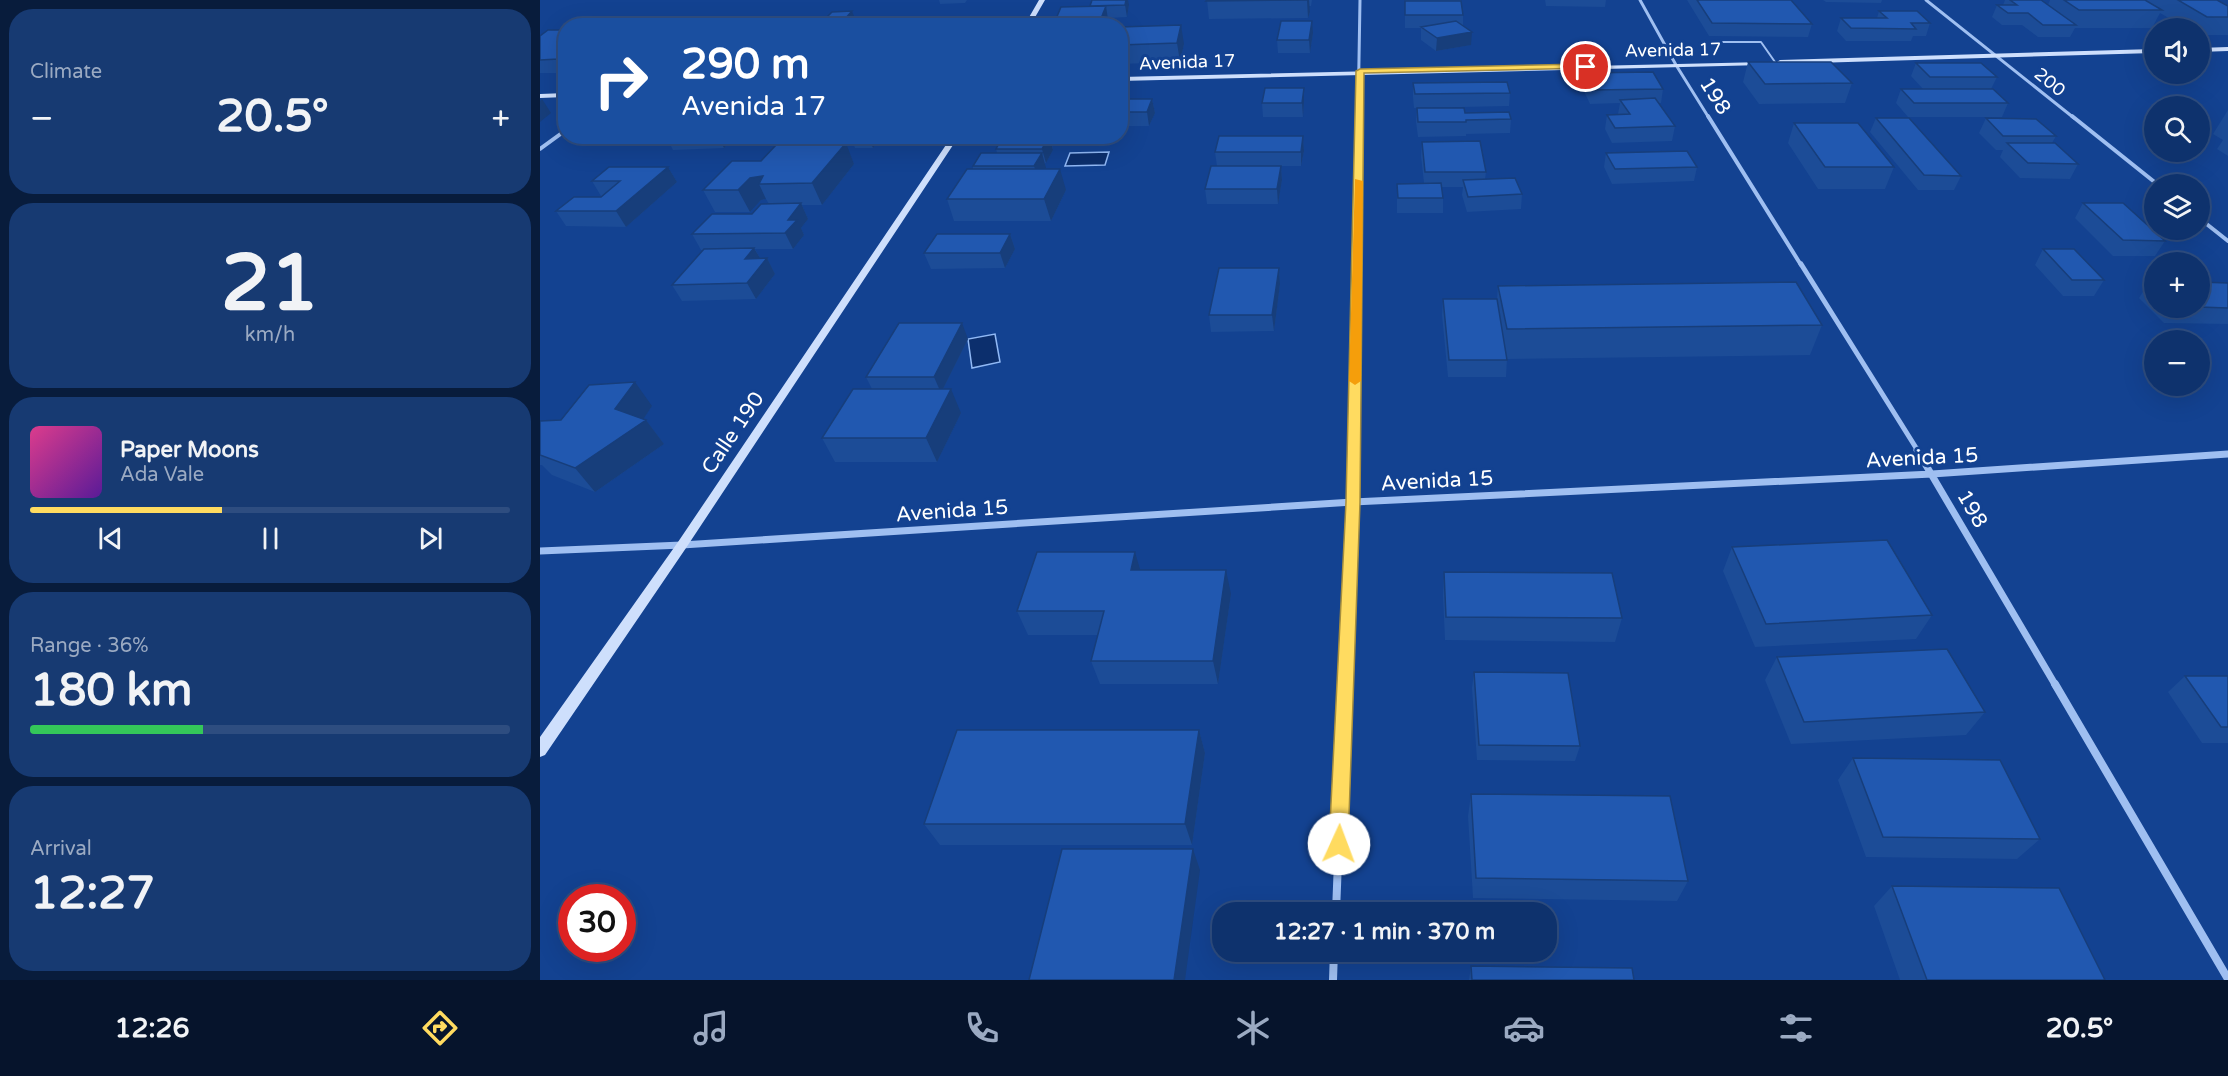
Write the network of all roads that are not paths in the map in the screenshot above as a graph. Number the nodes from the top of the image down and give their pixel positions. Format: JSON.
{"nodes":[{"id":1,"x":1042,"y":0,"type":"edge"},
{"id":2,"x":1360,"y":0,"type":"edge"},
{"id":3,"x":1640,"y":0,"type":"edge"},
{"id":4,"x":1926,"y":0,"type":"edge"},
{"id":5,"x":1032,"y":18,"type":"edge"},
{"id":6,"x":1718,"y":42,"type":"dead end"},
{"id":7,"x":2228,"y":49,"type":"edge"},
{"id":8,"x":2210,"y":50,"type":"edge"},
{"id":9,"x":2144,"y":51,"type":"edge"},
{"id":10,"x":1997,"y":57,"type":"junction"},
{"id":11,"x":1775,"y":62,"type":"junction"},
{"id":12,"x":1676,"y":65,"type":"junction"},
{"id":13,"x":1360,"y":71,"type":"junction"},
{"id":14,"x":1128,"y":79,"type":"edge"},
{"id":15,"x":558,"y":95,"type":"edge"},
{"id":16,"x":540,"y":96,"type":"edge"},
{"id":17,"x":558,"y":136,"type":"edge"},
{"id":18,"x":951,"y":144,"type":"edge"},
{"id":19,"x":540,"y":149,"type":"edge"},
{"id":20,"x":2144,"y":174,"type":"edge"},
{"id":21,"x":2210,"y":227,"type":"edge"},
{"id":22,"x":2228,"y":241,"type":"edge"},
{"id":23,"x":2228,"y":454,"type":"edge"},
{"id":24,"x":1932,"y":474,"type":"junction"},
{"id":25,"x":1353,"y":502,"type":"junction"},
{"id":26,"x":682,"y":545,"type":"junction"},
{"id":27,"x":540,"y":551,"type":"edge"},
{"id":28,"x":540,"y":750,"type":"edge"},
{"id":29,"x":1336,"y":902,"type":"edge"},
{"id":30,"x":1334,"y":962,"type":"edge"},
{"id":31,"x":2228,"y":979,"type":"edge"},
{"id":32,"x":1333,"y":980,"type":"edge"}],
"edges":[{"from":1,"to":5,"type":"street"},
{"from":2,"to":13,"type":"street"},
{"from":3,"to":12,"type":"street","name":"198"},
{"from":4,"to":10,"type":"street","name":"200"},
{"from":6,"to":11,"type":"lane"},
{"from":7,"to":8,"type":"street"},
{"from":9,"to":10,"type":"street","name":"Avenida 17"},
{"from":10,"to":11,"type":"street","name":"Avenida 17"},
{"from":10,"to":20,"type":"street","name":"200"},
{"from":11,"to":12,"type":"street","name":"Avenida 17"},
{"from":12,"to":13,"type":"street","name":"Avenida 17"},
{"from":12,"to":24,"type":"street","name":"198"},
{"from":13,"to":14,"type":"street","name":"Avenida 17"},
{"from":13,"to":25,"type":"street"},
{"from":15,"to":16,"type":"street"},
{"from":17,"to":19,"type":"street"},
{"from":18,"to":26,"type":"street","name":"Calle 190"},
{"from":21,"to":22,"type":"street"},
{"from":23,"to":24,"type":"street","name":"Avenida 15"},
{"from":24,"to":25,"type":"street","name":"Avenida 15"},
{"from":24,"to":31,"type":"street","name":"198"},
{"from":25,"to":26,"type":"street","name":"Avenida 15"},
{"from":25,"to":29,"type":"street"},
{"from":26,"to":27,"type":"street","name":"Avenida 15"},
{"from":26,"to":28,"type":"street","name":"Calle 190"},
{"from":30,"to":32,"type":"street"}]}
